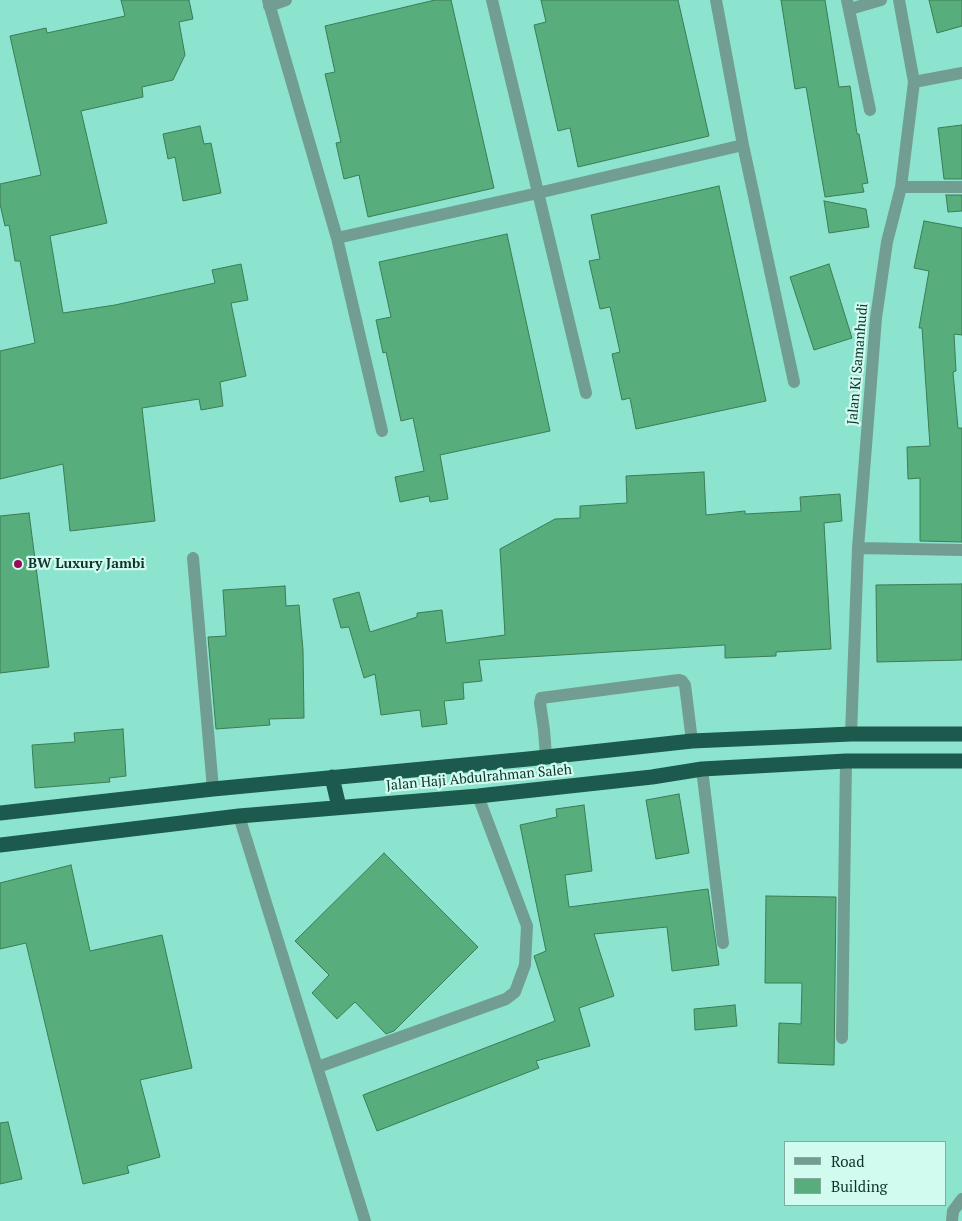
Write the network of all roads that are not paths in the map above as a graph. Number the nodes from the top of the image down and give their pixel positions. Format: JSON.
{"nodes":[{"id":1,"x":286,"y":0,"type":"edge"},
{"id":2,"x":492,"y":0,"type":"edge"},
{"id":3,"x":716,"y":0,"type":"edge"},
{"id":4,"x":881,"y":0,"type":"edge"},
{"id":5,"x":898,"y":0,"type":"edge"},
{"id":6,"x":268,"y":3,"type":"edge"},
{"id":7,"x":849,"y":5,"type":"edge"},
{"id":8,"x":962,"y":73,"type":"edge"},
{"id":9,"x":914,"y":82,"type":"junction"},
{"id":10,"x":870,"y":110,"type":"dead end"},
{"id":11,"x":743,"y":145,"type":"junction"},
{"id":12,"x":901,"y":187,"type":"junction"},
{"id":13,"x":962,"y":187,"type":"edge"},
{"id":14,"x":538,"y":194,"type":"junction"},
{"id":15,"x":337,"y":238,"type":"junction"},
{"id":16,"x":794,"y":382,"type":"dead end"},
{"id":17,"x":586,"y":392,"type":"dead end"},
{"id":18,"x":382,"y":431,"type":"dead end"},
{"id":19,"x":858,"y":548,"type":"junction"},
{"id":20,"x":962,"y":550,"type":"edge"},
{"id":21,"x":193,"y":558,"type":"dead end"},
{"id":22,"x":851,"y":734,"type":"junction"},
{"id":23,"x":962,"y":734,"type":"edge"},
{"id":24,"x":692,"y":741,"type":"junction"},
{"id":25,"x":546,"y":756,"type":"junction"},
{"id":26,"x":846,"y":761,"type":"junction"},
{"id":27,"x":962,"y":761,"type":"edge"},
{"id":28,"x":702,"y":769,"type":"junction"},
{"id":29,"x":332,"y":777,"type":"junction"},
{"id":30,"x":213,"y":789,"type":"junction"},
{"id":31,"x":478,"y":796,"type":"junction"},
{"id":32,"x":339,"y":807,"type":"junction"},
{"id":33,"x":0,"y":813,"type":"edge"},
{"id":34,"x":239,"y":816,"type":"junction"},
{"id":35,"x":0,"y":846,"type":"edge"},
{"id":36,"x":724,"y":943,"type":"dead end"},
{"id":37,"x":842,"y":1038,"type":"dead end"},
{"id":38,"x":318,"y":1067,"type":"junction"},
{"id":39,"x":962,"y":1199,"type":"edge"},
{"id":40,"x":365,"y":1221,"type":"edge"},
{"id":41,"x":952,"y":1221,"type":"edge"}],
"edges":[{"from":1,"to":6,"type":"street"},
{"from":2,"to":14,"type":"street"},
{"from":3,"to":11,"type":"street"},
{"from":4,"to":7,"type":"street"},
{"from":5,"to":9,"type":"street","name":"Jalan Ki Samanhudi"},
{"from":6,"to":15,"type":"street"},
{"from":7,"to":10,"type":"street"},
{"from":8,"to":9,"type":"street"},
{"from":9,"to":12,"type":"street","name":"Jalan Ki Samanhudi"},
{"from":11,"to":14,"type":"street"},
{"from":11,"to":16,"type":"street"},
{"from":12,"to":13,"type":"street"},
{"from":12,"to":19,"type":"street","name":"Jalan Ki Samanhudi"},
{"from":14,"to":15,"type":"street"},
{"from":14,"to":17,"type":"street"},
{"from":15,"to":18,"type":"street"},
{"from":19,"to":20,"type":"street"},
{"from":19,"to":22,"type":"street","name":"Jalan Ki Samanhudi"},
{"from":21,"to":30,"type":"street"},
{"from":22,"to":23,"type":"highway","name":"Jalan Haji Abdulrahman Saleh"},
{"from":22,"to":24,"type":"highway","name":"Jalan Haji Abdulrahman Saleh"},
{"from":24,"to":25,"type":"highway","name":"Jalan Haji Abdulrahman Saleh"},
{"from":24,"to":25,"type":"street"},
{"from":25,"to":29,"type":"highway","name":"Jalan Haji Abdulrahman Saleh"},
{"from":26,"to":27,"type":"highway","name":"Jalan Haji Abdulrahman Saleh"},
{"from":26,"to":28,"type":"highway","name":"Jalan Haji Abdulrahman Saleh"},
{"from":26,"to":37,"type":"street"},
{"from":28,"to":31,"type":"highway","name":"Jalan Haji Abdulrahman Saleh"},
{"from":28,"to":36,"type":"street"},
{"from":29,"to":30,"type":"highway","name":"Jalan Haji Abdulrahman Saleh"},
{"from":29,"to":32,"type":"highway"},
{"from":30,"to":33,"type":"highway","name":"Jalan Haji Abdulrahman Saleh"},
{"from":31,"to":32,"type":"highway","name":"Jalan Haji Abdulrahman Saleh"},
{"from":31,"to":38,"type":"street"},
{"from":32,"to":34,"type":"highway","name":"Jalan Haji Abdulrahman Saleh"},
{"from":34,"to":35,"type":"highway","name":"Jalan Haji Abdulrahman Saleh"},
{"from":34,"to":38,"type":"street"},
{"from":38,"to":40,"type":"street"},
{"from":39,"to":41,"type":"street"}]}
